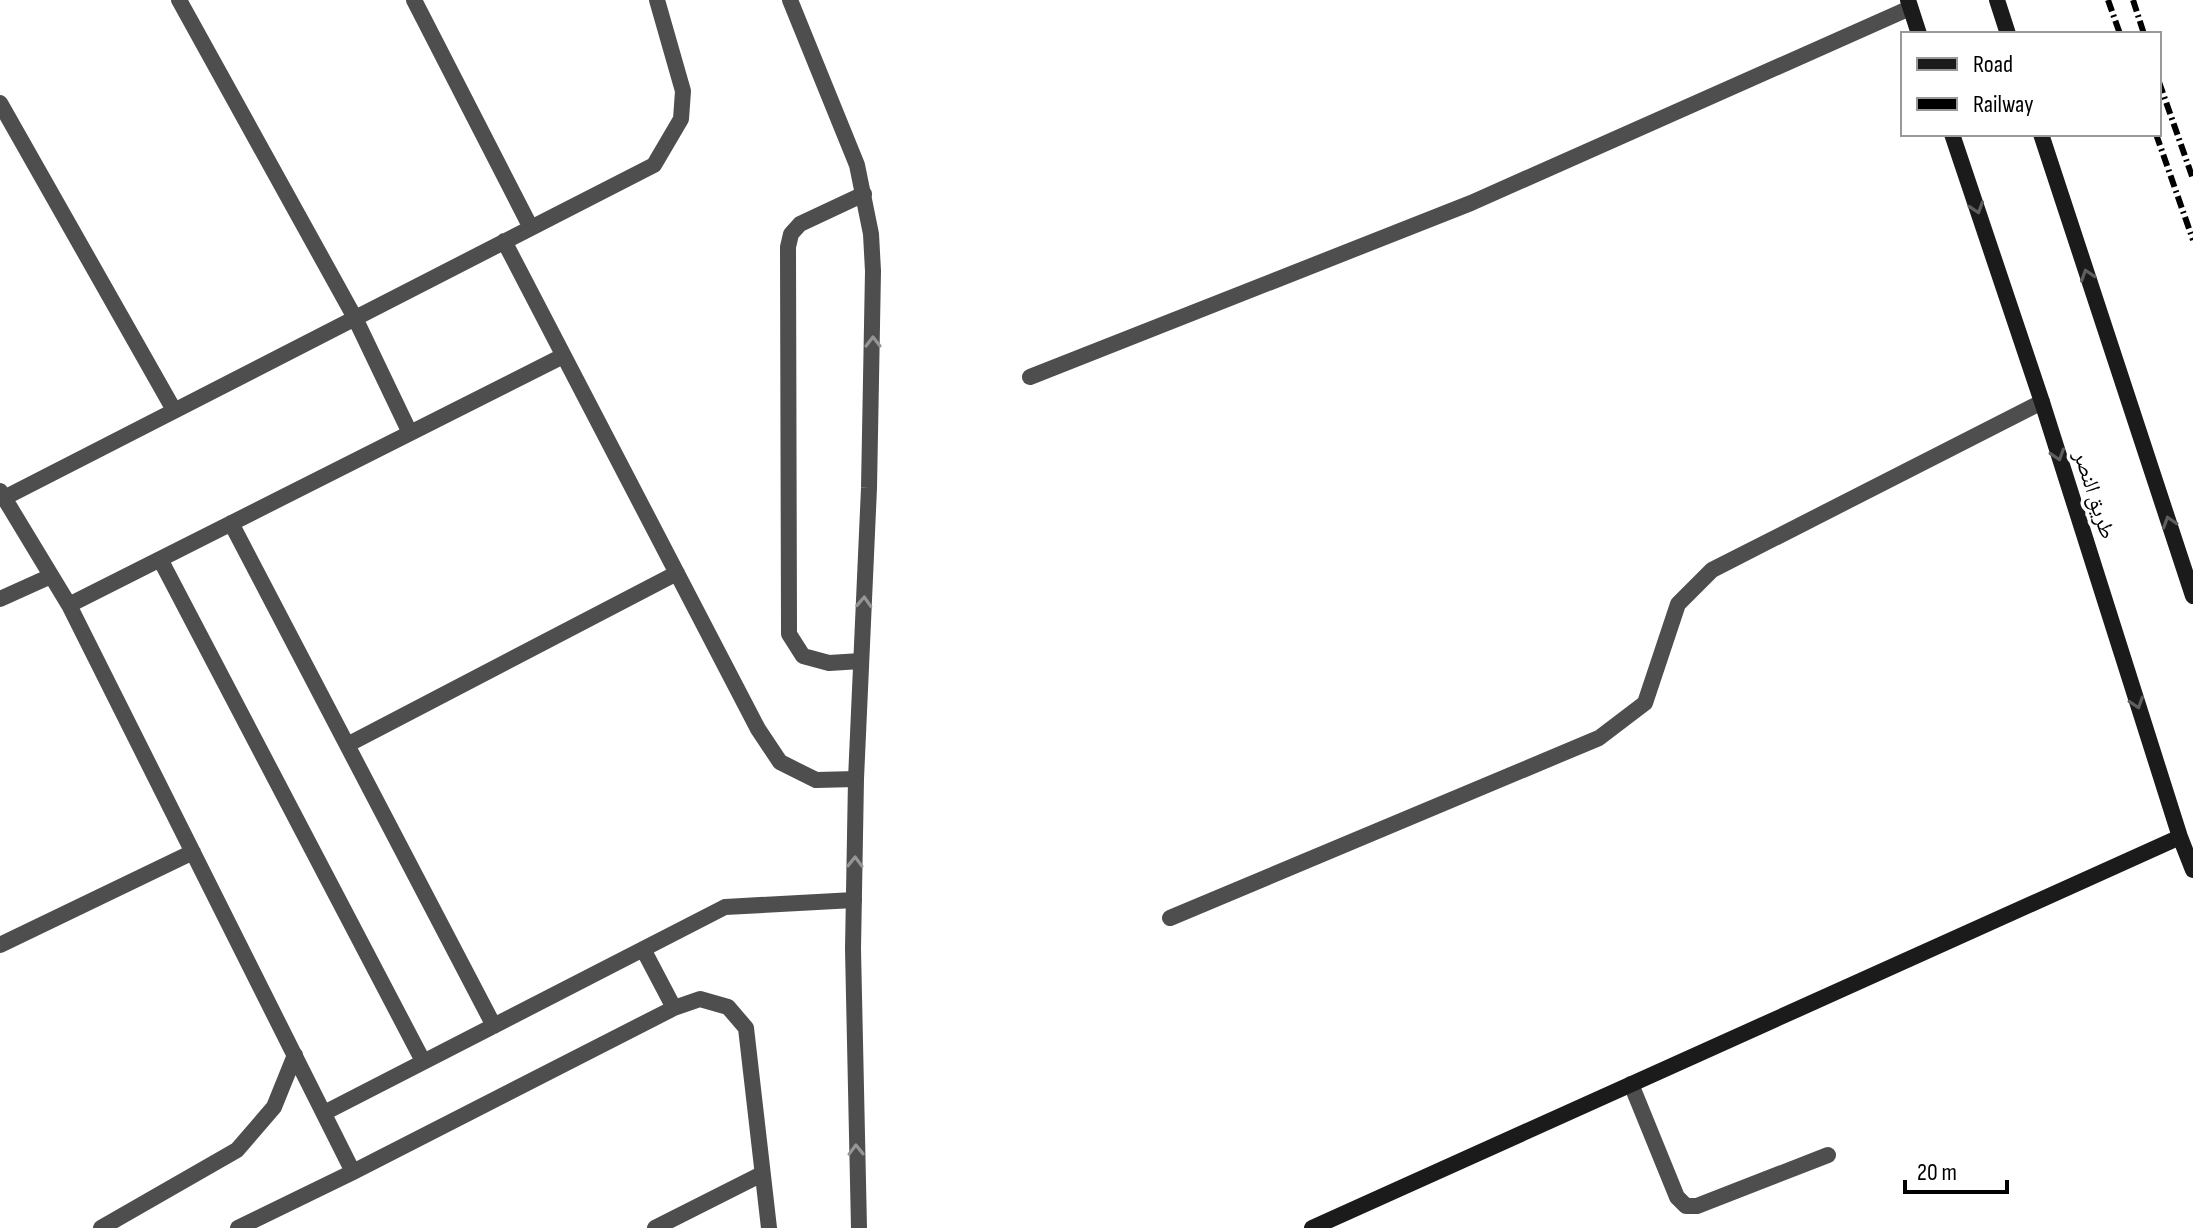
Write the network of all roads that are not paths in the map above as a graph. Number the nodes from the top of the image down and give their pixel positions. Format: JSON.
{"nodes":[{"id":1,"x":179,"y":0,"type":"edge"},
{"id":2,"x":414,"y":0,"type":"edge"},
{"id":3,"x":657,"y":0,"type":"edge"},
{"id":4,"x":790,"y":0,"type":"edge"},
{"id":5,"x":1997,"y":0,"type":"edge"},
{"id":6,"x":1909,"y":4,"type":"edge"},
{"id":7,"x":1918,"y":32,"type":"edge"},
{"id":8,"x":2007,"y":32,"type":"edge"},
{"id":9,"x":0,"y":103,"type":"edge"},
{"id":10,"x":1953,"y":136,"type":"edge"},
{"id":11,"x":2042,"y":136,"type":"edge"},
{"id":12,"x":864,"y":194,"type":"junction"},
{"id":13,"x":531,"y":228,"type":"junction"},
{"id":14,"x":504,"y":241,"type":"junction"},
{"id":15,"x":355,"y":318,"type":"junction"},
{"id":16,"x":563,"y":356,"type":"junction"},
{"id":17,"x":1030,"y":377,"type":"dead end"},
{"id":18,"x":2042,"y":402,"type":"junction"},
{"id":19,"x":174,"y":410,"type":"junction"},
{"id":20,"x":410,"y":433,"type":"junction"},
{"id":21,"x":2,"y":494,"type":"edge"},
{"id":22,"x":231,"y":523,"type":"junction"},
{"id":23,"x":160,"y":559,"type":"junction"},
{"id":24,"x":677,"y":573,"type":"junction"},
{"id":25,"x":51,"y":576,"type":"junction"},
{"id":26,"x":2193,"y":596,"type":"edge"},
{"id":27,"x":0,"y":599,"type":"edge"},
{"id":28,"x":69,"y":605,"type":"junction"},
{"id":29,"x":861,"y":661,"type":"junction"},
{"id":30,"x":347,"y":745,"type":"junction"},
{"id":31,"x":856,"y":779,"type":"junction"},
{"id":32,"x":2180,"y":837,"type":"junction"},
{"id":33,"x":193,"y":852,"type":"junction"},
{"id":34,"x":2193,"y":870,"type":"edge"},
{"id":35,"x":854,"y":900,"type":"junction"},
{"id":36,"x":1170,"y":918,"type":"dead end"},
{"id":37,"x":0,"y":945,"type":"edge"},
{"id":38,"x":643,"y":949,"type":"junction"},
{"id":39,"x":674,"y":1008,"type":"junction"},
{"id":40,"x":494,"y":1026,"type":"junction"},
{"id":41,"x":295,"y":1055,"type":"junction"},
{"id":42,"x":423,"y":1061,"type":"junction"},
{"id":43,"x":1631,"y":1084,"type":"junction"},
{"id":44,"x":324,"y":1113,"type":"junction"},
{"id":45,"x":1828,"y":1155,"type":"dead end"},
{"id":46,"x":353,"y":1172,"type":"junction"},
{"id":47,"x":762,"y":1174,"type":"junction"},
{"id":48,"x":273,"y":1220,"type":"edge"},
{"id":49,"x":101,"y":1228,"type":"edge"},
{"id":50,"x":238,"y":1228,"type":"edge"},
{"id":51,"x":655,"y":1228,"type":"edge"},
{"id":52,"x":769,"y":1228,"type":"edge"},
{"id":53,"x":859,"y":1228,"type":"edge"},
{"id":54,"x":1312,"y":1228,"type":"edge"}],
"edges":[{"from":1,"to":15,"type":"street"},
{"from":2,"to":13,"type":"street"},
{"from":3,"to":13,"type":"street"},
{"from":4,"to":12,"type":"street"},
{"from":5,"to":8,"type":"main road"},
{"from":6,"to":7,"type":"main road"},
{"from":6,"to":17,"type":"street"},
{"from":9,"to":19,"type":"street"},
{"from":10,"to":18,"type":"main road","name":"طريق النصر","one_way":true},
{"from":26,"to":11,"type":"main road","one_way":true},
{"from":29,"to":12,"type":"street","one_way":true},
{"from":12,"to":29,"type":"street"},
{"from":13,"to":14,"type":"street"},
{"from":14,"to":15,"type":"street"},
{"from":14,"to":16,"type":"street"},
{"from":15,"to":19,"type":"street"},
{"from":15,"to":20,"type":"street"},
{"from":16,"to":20,"type":"street"},
{"from":16,"to":24,"type":"street"},
{"from":18,"to":32,"type":"main road","name":"طريق النصر","one_way":true},
{"from":18,"to":36,"type":"street"},
{"from":19,"to":21,"type":"street"},
{"from":20,"to":22,"type":"street"},
{"from":21,"to":25,"type":"street"},
{"from":22,"to":23,"type":"street"},
{"from":22,"to":30,"type":"street"},
{"from":23,"to":28,"type":"street"},
{"from":23,"to":42,"type":"street"},
{"from":24,"to":30,"type":"street"},
{"from":24,"to":31,"type":"street"},
{"from":25,"to":27,"type":"street"},
{"from":25,"to":28,"type":"street"},
{"from":28,"to":33,"type":"street"},
{"from":29,"to":31,"type":"street"},
{"from":30,"to":40,"type":"street"},
{"from":35,"to":31,"type":"street","one_way":true},
{"from":32,"to":34,"type":"main road","name":"طريق النصر"},
{"from":32,"to":43,"type":"main road"},
{"from":33,"to":37,"type":"street"},
{"from":33,"to":41,"type":"street"},
{"from":35,"to":38,"type":"street"},
{"from":53,"to":35,"type":"street","one_way":true},
{"from":38,"to":39,"type":"street"},
{"from":38,"to":40,"type":"street"},
{"from":39,"to":46,"type":"street"},
{"from":39,"to":47,"type":"street"},
{"from":40,"to":42,"type":"street"},
{"from":41,"to":44,"type":"street"},
{"from":41,"to":49,"type":"street"},
{"from":42,"to":44,"type":"street"},
{"from":43,"to":45,"type":"street"},
{"from":43,"to":54,"type":"main road"},
{"from":44,"to":46,"type":"street"},
{"from":46,"to":48,"type":"street"},
{"from":47,"to":51,"type":"street"},
{"from":47,"to":52,"type":"street"},
{"from":48,"to":50,"type":"street"}]}
